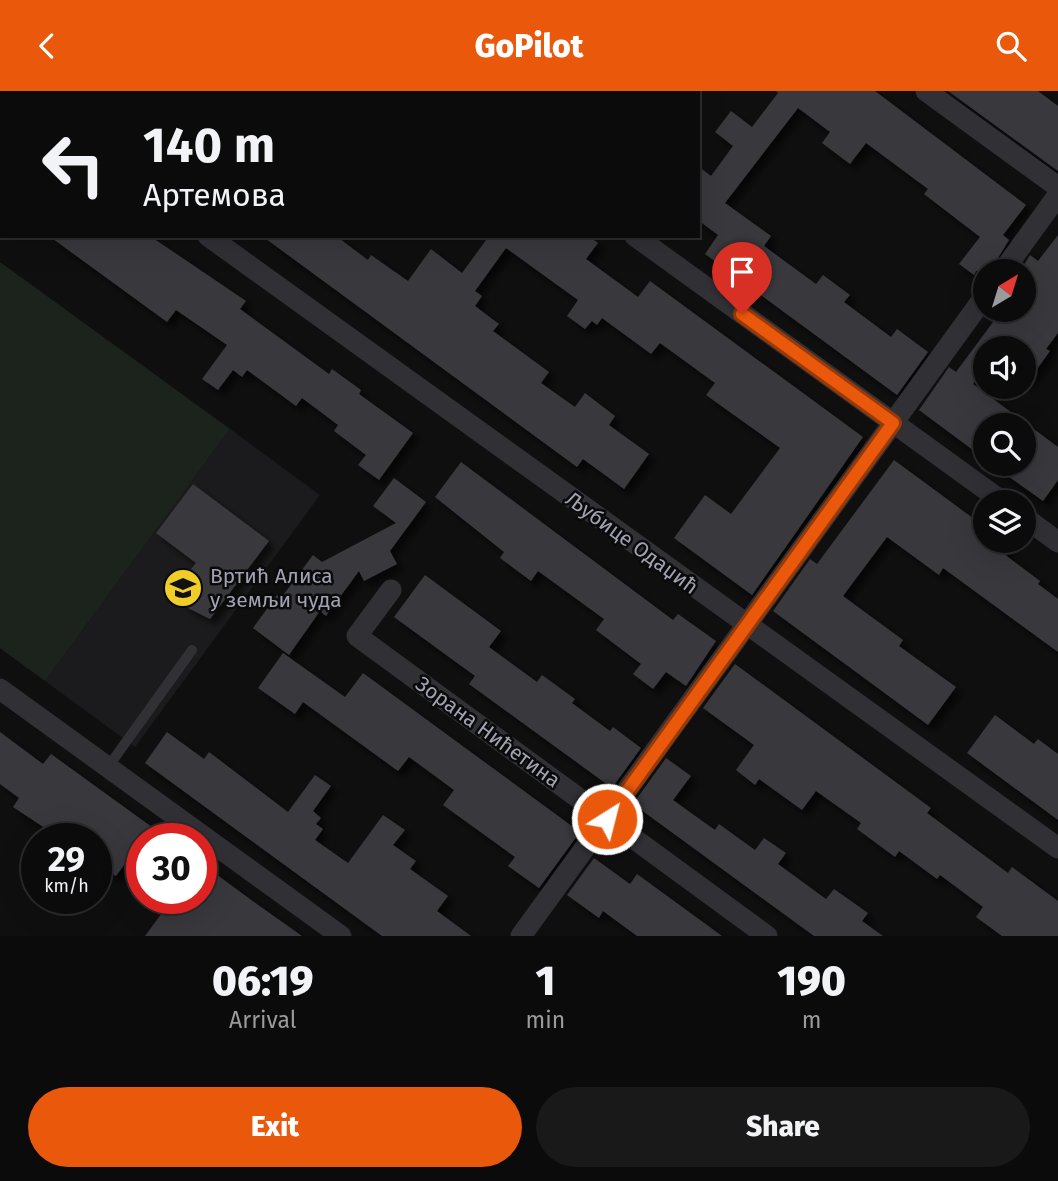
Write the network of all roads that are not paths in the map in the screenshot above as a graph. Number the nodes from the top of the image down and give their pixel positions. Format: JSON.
{"nodes":[{"id":1,"x":926,"y":91,"type":"edge"},
{"id":2,"x":1058,"y":187,"type":"edge"},
{"id":3,"x":1058,"y":195,"type":"edge"},
{"id":4,"x":211,"y":238,"type":"edge"},
{"id":5,"x":638,"y":238,"type":"edge"},
{"id":6,"x":1012,"y":259,"type":"edge"},
{"id":7,"x":973,"y":313,"type":"edge"},
{"id":8,"x":893,"y":423,"type":"junction"},
{"id":9,"x":986,"y":490,"type":"edge"},
{"id":10,"x":1036,"y":526,"type":"edge"},
{"id":11,"x":1058,"y":542,"type":"edge"},
{"id":12,"x":391,"y":590,"type":"dead end"},
{"id":13,"x":748,"y":626,"type":"junction"},
{"id":14,"x":192,"y":650,"type":"dead end"},
{"id":15,"x":0,"y":689,"type":"edge"},
{"id":16,"x":108,"y":767,"type":"junction"},
{"id":17,"x":607,"y":819,"type":"junction"},
{"id":18,"x":1058,"y":848,"type":"edge"},
{"id":19,"x":341,"y":936,"type":"edge"},
{"id":20,"x":521,"y":936,"type":"edge"},
{"id":21,"x":767,"y":936,"type":"edge"}],
"edges":[{"from":1,"to":2,"type":"street"},
{"from":3,"to":6,"type":"street"},
{"from":4,"to":13,"type":"street","name":"Љубице Одаџић"},
{"from":5,"to":8,"type":"street"},
{"from":7,"to":8,"type":"street"},
{"from":8,"to":9,"type":"street"},
{"from":8,"to":13,"type":"street"},
{"from":10,"to":11,"type":"street"},
{"from":12,"to":17,"type":"street","name":"Зорана Нићетина"},
{"from":13,"to":17,"type":"street"},
{"from":13,"to":18,"type":"street","name":"Љубице Одаџић"},
{"from":14,"to":16,"type":"lane"},
{"from":15,"to":16,"type":"street"},
{"from":16,"to":19,"type":"street"},
{"from":17,"to":20,"type":"street"},
{"from":17,"to":21,"type":"street","name":"Зорана Нићетина"}]}
